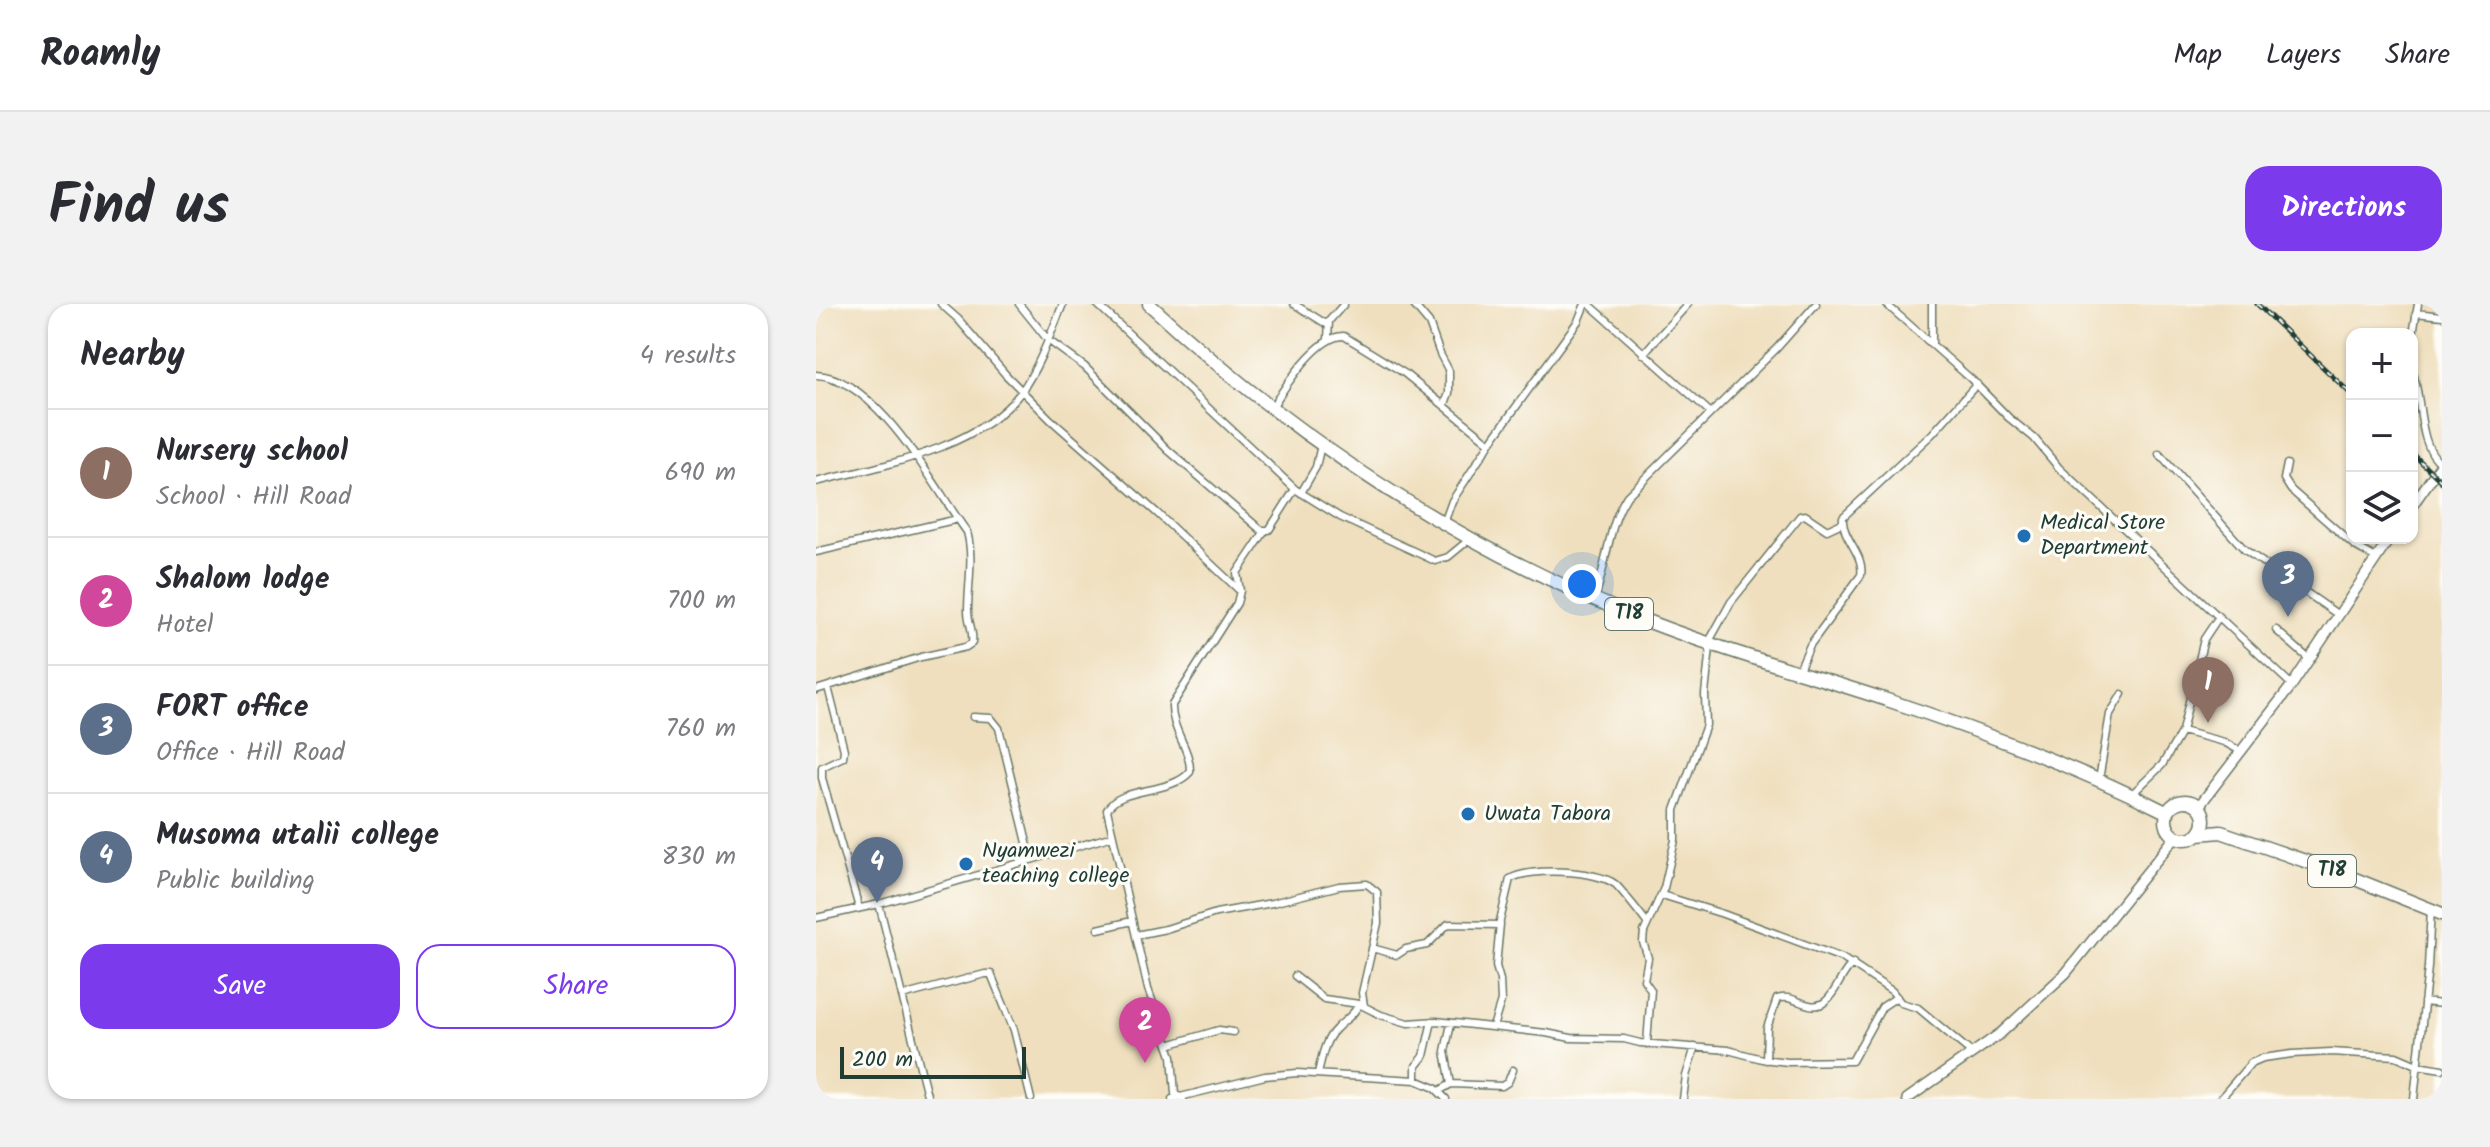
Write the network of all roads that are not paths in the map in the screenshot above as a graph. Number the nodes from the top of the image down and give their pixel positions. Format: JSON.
{"nodes":[{"id":1,"x":941,"y":304,"type":"edge"},
{"id":2,"x":1019,"y":304,"type":"edge"},
{"id":3,"x":1063,"y":304,"type":"edge"},
{"id":4,"x":1097,"y":304,"type":"edge"},
{"id":5,"x":1294,"y":304,"type":"edge"},
{"id":6,"x":1344,"y":304,"type":"edge"},
{"id":7,"x":1587,"y":304,"type":"edge"},
{"id":8,"x":1688,"y":304,"type":"edge"},
{"id":9,"x":1816,"y":304,"type":"edge"},
{"id":10,"x":1886,"y":304,"type":"edge"},
{"id":11,"x":1932,"y":304,"type":"edge"},
{"id":12,"x":2418,"y":304,"type":"edge"},
{"id":13,"x":1151,"y":305,"type":"edge"},
{"id":14,"x":1416,"y":305,"type":"edge"},
{"id":15,"x":2416,"y":313,"type":"junction"},
{"id":16,"x":2442,"y":316,"type":"edge"},
{"id":17,"x":1328,"y":325,"type":"junction"},
{"id":18,"x":2414,"y":328,"type":"edge"},
{"id":19,"x":1328,"y":339,"type":"junction"},
{"id":20,"x":1048,"y":340,"type":"junction"},
{"id":21,"x":1932,"y":344,"type":"junction"},
{"id":22,"x":1643,"y":354,"type":"junction"},
{"id":23,"x":816,"y":375,"type":"edge"},
{"id":24,"x":1977,"y":384,"type":"junction"},
{"id":25,"x":1022,"y":391,"type":"junction"},
{"id":26,"x":2418,"y":392,"type":"edge"},
{"id":27,"x":1445,"y":404,"type":"junction"},
{"id":28,"x":1271,"y":409,"type":"junction"},
{"id":29,"x":1711,"y":413,"type":"junction"},
{"id":30,"x":1490,"y":443,"type":"junction"},
{"id":31,"x":1321,"y":445,"type":"junction"},
{"id":32,"x":2159,"y":454,"type":"dead end"},
{"id":33,"x":917,"y":457,"type":"junction"},
{"id":34,"x":2442,"y":463,"type":"edge"},
{"id":35,"x":2287,"y":464,"type":"dead end"},
{"id":36,"x":816,"y":482,"type":"edge"},
{"id":37,"x":1298,"y":491,"type":"junction"},
{"id":38,"x":2418,"y":497,"type":"edge"},
{"id":39,"x":958,"y":519,"type":"junction"},
{"id":40,"x":1444,"y":523,"type":"junction"},
{"id":41,"x":1842,"y":523,"type":"junction"},
{"id":42,"x":1265,"y":531,"type":"junction"},
{"id":43,"x":1470,"y":539,"type":"junction"},
{"id":44,"x":2386,"y":544,"type":"edge"},
{"id":45,"x":816,"y":552,"type":"edge"},
{"id":46,"x":2376,"y":558,"type":"junction"},
{"id":47,"x":1240,"y":591,"type":"junction"},
{"id":48,"x":1594,"y":600,"type":"junction"},
{"id":49,"x":2337,"y":614,"type":"junction"},
{"id":50,"x":2218,"y":618,"type":"junction"},
{"id":51,"x":2276,"y":630,"type":"dead end"},
{"id":52,"x":1709,"y":644,"type":"junction"},
{"id":53,"x":2309,"y":659,"type":"junction"},
{"id":54,"x":1798,"y":672,"type":"junction"},
{"id":55,"x":2292,"y":685,"type":"junction"},
{"id":56,"x":828,"y":687,"type":"junction"},
{"id":57,"x":816,"y":690,"type":"edge"},
{"id":58,"x":2122,"y":694,"type":"dead end"},
{"id":59,"x":973,"y":717,"type":"dead end"},
{"id":60,"x":2182,"y":731,"type":"junction"},
{"id":61,"x":2242,"y":752,"type":"junction"},
{"id":62,"x":2099,"y":780,"type":"junction"},
{"id":63,"x":2131,"y":795,"type":"junction"},
{"id":64,"x":2202,"y":812,"type":"junction"},
{"id":65,"x":2168,"y":813,"type":"junction"},
{"id":66,"x":2221,"y":832,"type":"junction"},
{"id":67,"x":2198,"y":834,"type":"junction"},
{"id":68,"x":1113,"y":836,"type":"junction"},
{"id":69,"x":2176,"y":836,"type":"junction"},
{"id":70,"x":1031,"y":859,"type":"junction"},
{"id":71,"x":1662,"y":895,"type":"junction"},
{"id":72,"x":879,"y":904,"type":"junction"},
{"id":73,"x":859,"y":908,"type":"junction"},
{"id":74,"x":2436,"y":911,"type":"edge"},
{"id":75,"x":816,"y":918,"type":"edge"},
{"id":76,"x":1132,"y":921,"type":"junction"},
{"id":77,"x":1647,"y":923,"type":"junction"},
{"id":78,"x":1500,"y":924,"type":"junction"},
{"id":79,"x":1098,"y":929,"type":"dead end"},
{"id":80,"x":1136,"y":935,"type":"junction"},
{"id":81,"x":1372,"y":948,"type":"junction"},
{"id":82,"x":1853,"y":963,"type":"junction"},
{"id":83,"x":1295,"y":976,"type":"dead end"},
{"id":84,"x":902,"y":996,"type":"junction"},
{"id":85,"x":1897,"y":997,"type":"junction"},
{"id":86,"x":2424,"y":1002,"type":"junction"},
{"id":87,"x":2442,"y":1004,"type":"edge"},
{"id":88,"x":1362,"y":1005,"type":"junction"},
{"id":89,"x":1432,"y":1021,"type":"junction"},
{"id":90,"x":1451,"y":1024,"type":"junction"},
{"id":91,"x":1493,"y":1027,"type":"junction"},
{"id":92,"x":1233,"y":1032,"type":"dead end"},
{"id":93,"x":1647,"y":1044,"type":"junction"},
{"id":94,"x":1168,"y":1045,"type":"junction"},
{"id":95,"x":1695,"y":1047,"type":"junction"},
{"id":96,"x":1972,"y":1053,"type":"junction"},
{"id":97,"x":1766,"y":1060,"type":"junction"},
{"id":98,"x":2417,"y":1065,"type":"junction"},
{"id":99,"x":2442,"y":1069,"type":"edge"},
{"id":100,"x":1513,"y":1070,"type":"dead end"},
{"id":101,"x":1318,"y":1073,"type":"junction"},
{"id":102,"x":1416,"y":1080,"type":"junction"},
{"id":103,"x":1451,"y":1084,"type":"junction"},
{"id":104,"x":1439,"y":1091,"type":"junction"},
{"id":105,"x":1178,"y":1098,"type":"edge"},
{"id":106,"x":928,"y":1099,"type":"edge"},
{"id":107,"x":1031,"y":1099,"type":"edge"},
{"id":108,"x":1446,"y":1099,"type":"edge"},
{"id":109,"x":1683,"y":1099,"type":"edge"},
{"id":110,"x":1907,"y":1099,"type":"edge"},
{"id":111,"x":2220,"y":1099,"type":"edge"},
{"id":112,"x":2414,"y":1099,"type":"edge"}],
"edges":[{"from":1,"to":25,"type":"street"},
{"from":2,"to":20,"type":"street"},
{"from":3,"to":20,"type":"street"},
{"from":4,"to":37,"type":"street"},
{"from":5,"to":17,"type":"street"},
{"from":6,"to":17,"type":"street"},
{"from":7,"to":22,"type":"street"},
{"from":7,"to":30,"type":"street"},
{"from":8,"to":22,"type":"street"},
{"from":9,"to":29,"type":"street"},
{"from":10,"to":21,"type":"street"},
{"from":11,"to":21,"type":"street"},
{"from":12,"to":15,"type":"street"},
{"from":13,"to":28,"type":"highway","number":"T18"},
{"from":14,"to":27,"type":"street"},
{"from":15,"to":16,"type":"street"},
{"from":15,"to":18,"type":"street"},
{"from":17,"to":19,"type":"street"},
{"from":19,"to":27,"type":"street"},
{"from":19,"to":28,"type":"street"},
{"from":20,"to":25,"type":"street"},
{"from":20,"to":42,"type":"street"},
{"from":21,"to":24,"type":"street"},
{"from":22,"to":29,"type":"street"},
{"from":23,"to":33,"type":"street"},
{"from":24,"to":41,"type":"street"},
{"from":24,"to":50,"type":"street"},
{"from":25,"to":33,"type":"street"},
{"from":25,"to":47,"type":"street"},
{"from":26,"to":34,"type":"street"},
{"from":27,"to":30,"type":"street"},
{"from":28,"to":31,"type":"highway","number":"T18"},
{"from":29,"to":48,"type":"street"},
{"from":30,"to":40,"type":"street"},
{"from":31,"to":37,"type":"street"},
{"from":31,"to":40,"type":"highway","number":"T18"},
{"from":32,"to":49,"type":"street"},
{"from":33,"to":36,"type":"street"},
{"from":33,"to":39,"type":"street"},
{"from":34,"to":38,"type":"main road"},
{"from":35,"to":46,"type":"street"},
{"from":37,"to":42,"type":"street"},
{"from":37,"to":43,"type":"street"},
{"from":39,"to":45,"type":"street"},
{"from":39,"to":56,"type":"street"},
{"from":40,"to":43,"type":"highway","number":"T18"},
{"from":41,"to":52,"type":"street"},
{"from":41,"to":54,"type":"street"},
{"from":42,"to":47,"type":"street"},
{"from":43,"to":48,"type":"highway","number":"T18"},
{"from":44,"to":46,"type":"main road"},
{"from":46,"to":49,"type":"main road"},
{"from":47,"to":68,"type":"street"},
{"from":48,"to":52,"type":"highway","number":"T18"},
{"from":49,"to":53,"type":"main road"},
{"from":50,"to":55,"type":"street"},
{"from":50,"to":60,"type":"street"},
{"from":51,"to":53,"type":"street"},
{"from":52,"to":54,"type":"highway","number":"T18"},
{"from":52,"to":71,"type":"street"},
{"from":53,"to":55,"type":"main road"},
{"from":54,"to":62,"type":"highway","number":"T18"},
{"from":55,"to":61,"type":"main road"},
{"from":56,"to":57,"type":"street"},
{"from":56,"to":73,"type":"street"},
{"from":58,"to":62,"type":"street"},
{"from":59,"to":70,"type":"street"},
{"from":60,"to":61,"type":"street"},
{"from":60,"to":63,"type":"street"},
{"from":61,"to":64,"type":"main road"},
{"from":62,"to":63,"type":"highway","number":"T18"},
{"from":63,"to":65,"type":"highway","number":"T18"},
{"from":64,"to":65,"type":"highway"},
{"from":64,"to":66,"type":"highway","number":"T18"},
{"from":64,"to":67,"type":"highway"},
{"from":65,"to":69,"type":"highway"},
{"from":66,"to":67,"type":"highway","number":"T18"},
{"from":66,"to":74,"type":"highway","number":"T18"},
{"from":67,"to":69,"type":"highway"},
{"from":68,"to":70,"type":"street"},
{"from":68,"to":76,"type":"street"},
{"from":69,"to":96,"type":"main road"},
{"from":70,"to":72,"type":"street"},
{"from":71,"to":77,"type":"street"},
{"from":71,"to":82,"type":"street"},
{"from":72,"to":73,"type":"street"},
{"from":72,"to":84,"type":"street"},
{"from":73,"to":75,"type":"street"},
{"from":74,"to":86,"type":"street"},
{"from":76,"to":79,"type":"street"},
{"from":76,"to":80,"type":"street"},
{"from":77,"to":78,"type":"street"},
{"from":77,"to":93,"type":"street"},
{"from":78,"to":81,"type":"street"},
{"from":78,"to":91,"type":"street"},
{"from":80,"to":81,"type":"street"},
{"from":80,"to":94,"type":"street"},
{"from":81,"to":88,"type":"street"},
{"from":82,"to":85,"type":"street"},
{"from":82,"to":97,"type":"street"},
{"from":83,"to":88,"type":"street"},
{"from":84,"to":106,"type":"street"},
{"from":84,"to":107,"type":"street"},
{"from":85,"to":96,"type":"street"},
{"from":85,"to":97,"type":"street"},
{"from":86,"to":87,"type":"street"},
{"from":86,"to":98,"type":"street"},
{"from":88,"to":89,"type":"street"},
{"from":88,"to":101,"type":"street"},
{"from":89,"to":90,"type":"street"},
{"from":89,"to":102,"type":"street"},
{"from":90,"to":91,"type":"street"},
{"from":90,"to":103,"type":"street"},
{"from":91,"to":93,"type":"street"},
{"from":92,"to":94,"type":"street"},
{"from":93,"to":95,"type":"street"},
{"from":94,"to":105,"type":"street"},
{"from":95,"to":97,"type":"street"},
{"from":95,"to":109,"type":"street"},
{"from":96,"to":110,"type":"main road"},
{"from":98,"to":99,"type":"street"},
{"from":98,"to":111,"type":"street"},
{"from":98,"to":112,"type":"street"},
{"from":100,"to":103,"type":"street"},
{"from":101,"to":102,"type":"street"},
{"from":101,"to":105,"type":"street"},
{"from":102,"to":104,"type":"street"},
{"from":103,"to":104,"type":"street"},
{"from":104,"to":108,"type":"street"}]}
